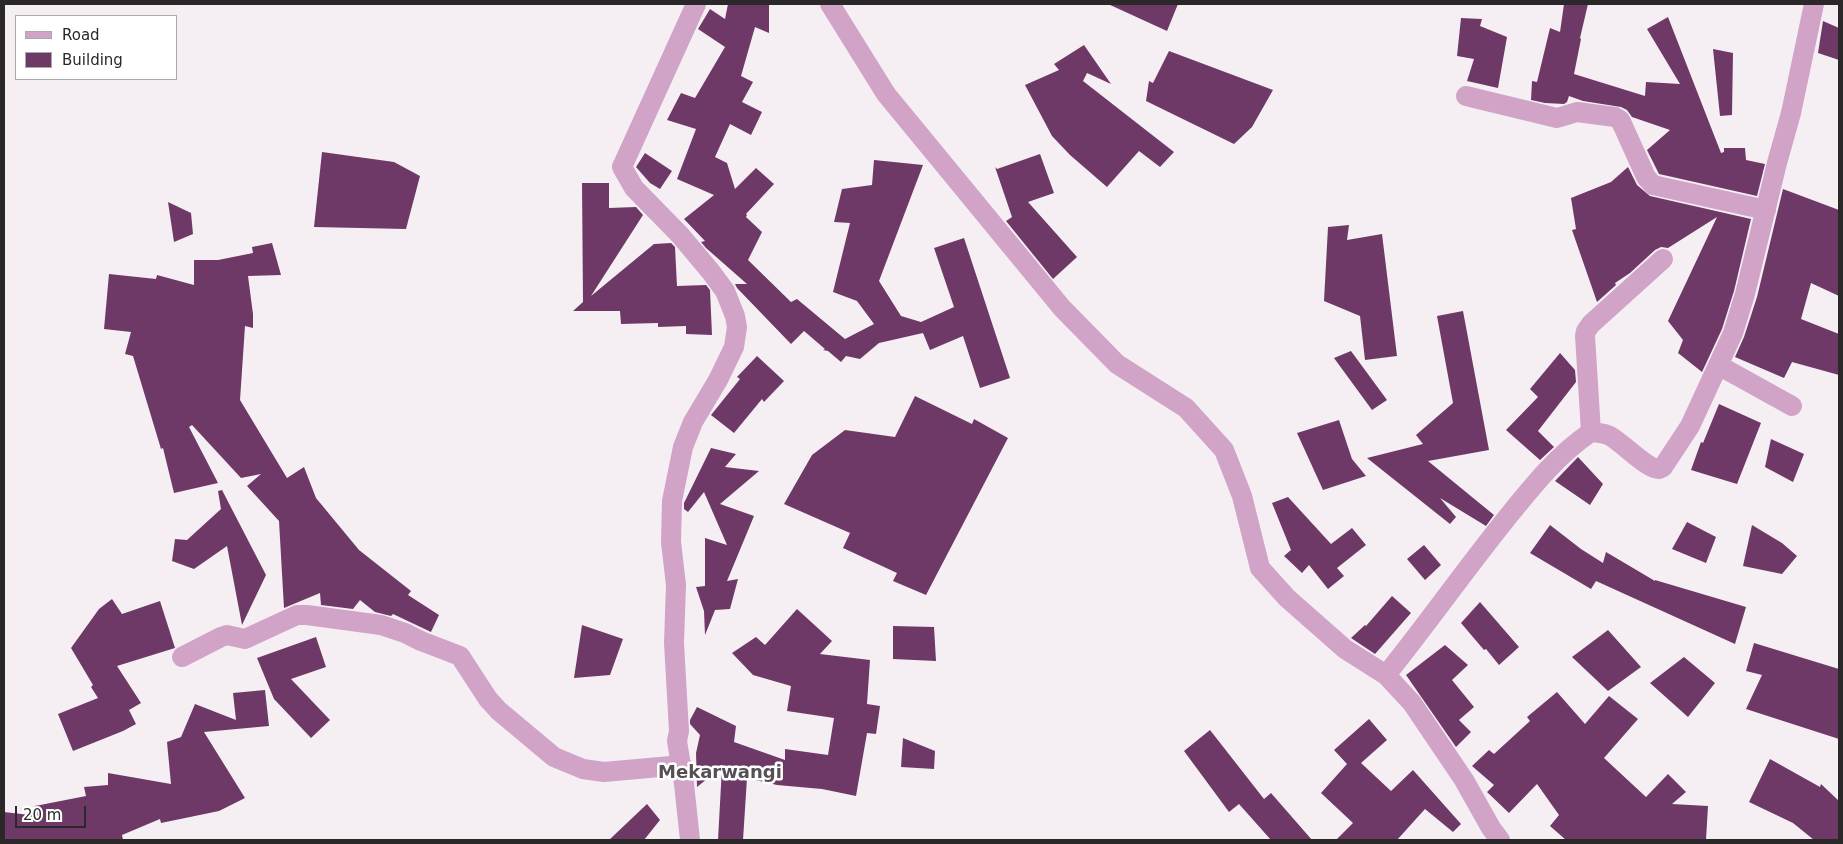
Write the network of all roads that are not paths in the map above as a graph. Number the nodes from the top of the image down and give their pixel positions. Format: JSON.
{"nodes":[{"id":1,"x":696,"y":4,"type":"edge"},
{"id":2,"x":830,"y":4,"type":"edge"},
{"id":3,"x":1814,"y":4,"type":"edge"},
{"id":4,"x":1466,"y":96,"type":"dead end"},
{"id":5,"x":1766,"y":210,"type":"junction"},
{"id":6,"x":1663,"y":259,"type":"dead end"},
{"id":7,"x":1718,"y":365,"type":"junction"},
{"id":8,"x":1792,"y":406,"type":"dead end"},
{"id":9,"x":1591,"y":432,"type":"junction"},
{"id":10,"x":182,"y":658,"type":"dead end"},
{"id":11,"x":1386,"y":675,"type":"junction"},
{"id":12,"x":682,"y":765,"type":"junction"},
{"id":13,"x":690,"y":840,"type":"edge"},
{"id":14,"x":1500,"y":840,"type":"edge"}],
"edges":[{"from":1,"to":12,"type":"street"},
{"from":2,"to":11,"type":"street"},
{"from":3,"to":5,"type":"street"},
{"from":4,"to":5,"type":"street"},
{"from":5,"to":7,"type":"street"},
{"from":6,"to":9,"type":"street"},
{"from":7,"to":8,"type":"street"},
{"from":7,"to":9,"type":"street"},
{"from":9,"to":11,"type":"street"},
{"from":10,"to":12,"type":"street"},
{"from":11,"to":14,"type":"street"},
{"from":12,"to":13,"type":"street"}]}
